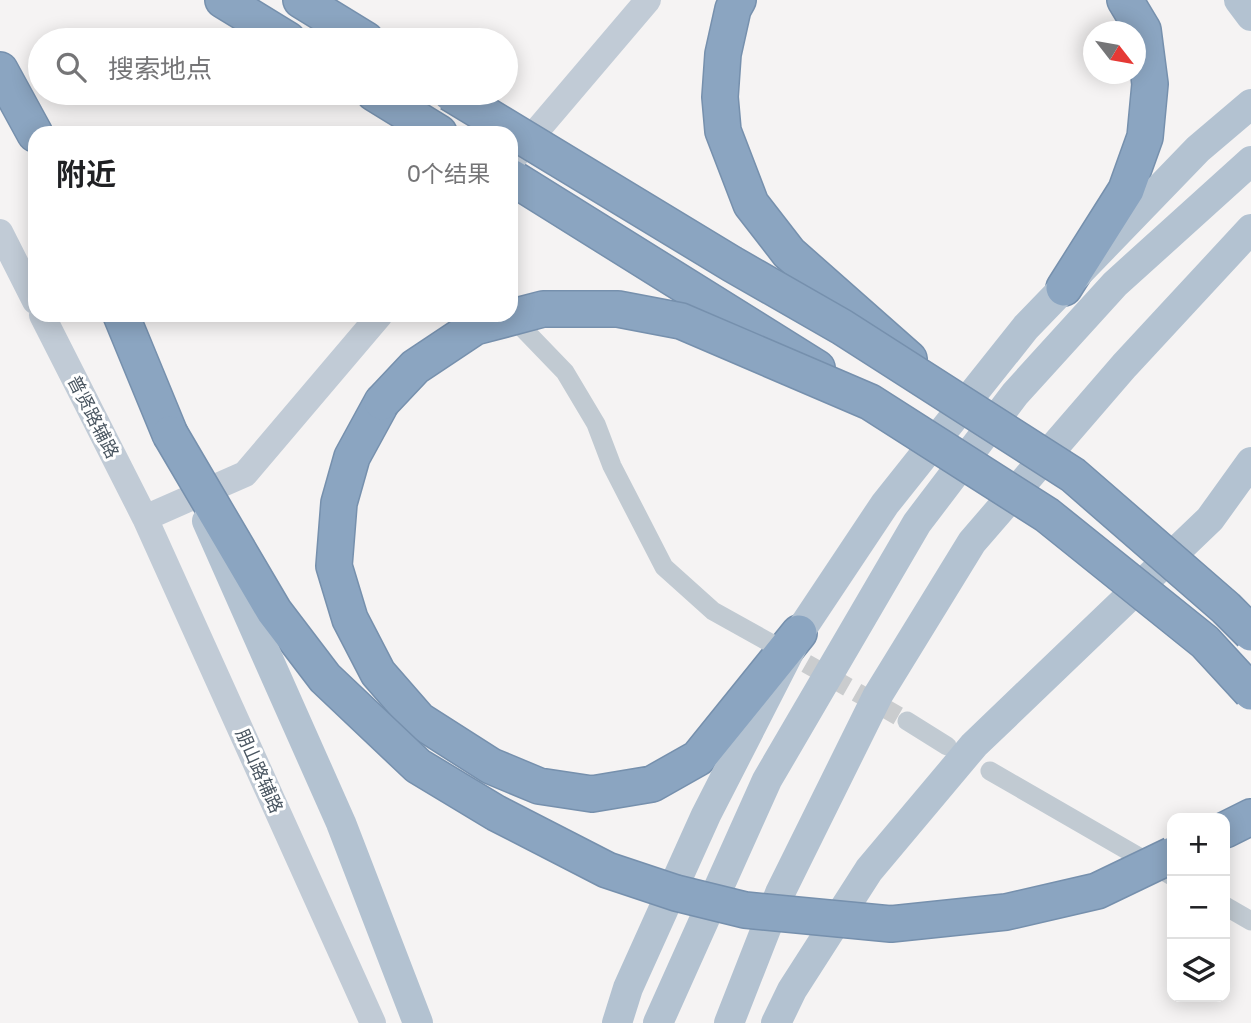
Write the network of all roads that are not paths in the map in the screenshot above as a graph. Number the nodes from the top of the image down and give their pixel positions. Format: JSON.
{"nodes":[{"id":1,"x":223,"y":0,"type":"edge"},
{"id":2,"x":301,"y":0,"type":"edge"},
{"id":3,"x":648,"y":0,"type":"edge"},
{"id":4,"x":738,"y":0,"type":"edge"},
{"id":5,"x":1125,"y":0,"type":"edge"},
{"id":6,"x":1239,"y":0,"type":"edge"},
{"id":7,"x":1251,"y":16,"type":"edge"},
{"id":8,"x":268,"y":28,"type":"edge"},
{"id":9,"x":346,"y":28,"type":"edge"},
{"id":10,"x":1,"y":71,"type":"edge"},
{"id":11,"x":1251,"y":104,"type":"edge"},
{"id":12,"x":394,"y":105,"type":"edge"},
{"id":13,"x":470,"y":105,"type":"edge"},
{"id":14,"x":31,"y":126,"type":"edge"},
{"id":15,"x":428,"y":126,"type":"edge"},
{"id":16,"x":504,"y":126,"type":"edge"},
{"id":17,"x":518,"y":134,"type":"edge"},
{"id":18,"x":518,"y":153,"type":"edge"},
{"id":19,"x":1251,"y":161,"type":"edge"},
{"id":20,"x":518,"y":181,"type":"edge"},
{"id":21,"x":1251,"y":229,"type":"edge"},
{"id":22,"x":0,"y":232,"type":"edge"},
{"id":23,"x":28,"y":287,"type":"edge"},
{"id":24,"x":1064,"y":288,"type":"junction"},
{"id":25,"x":518,"y":316,"type":"edge"},
{"id":26,"x":46,"y":322,"type":"edge"},
{"id":27,"x":124,"y":322,"type":"edge"},
{"id":28,"x":374,"y":322,"type":"edge"},
{"id":29,"x":494,"y":322,"type":"edge"},
{"id":30,"x":517,"y":322,"type":"edge"},
{"id":31,"x":951,"y":397,"type":"junction"},
{"id":32,"x":870,"y":402,"type":"junction"},
{"id":33,"x":170,"y":434,"type":"junction"},
{"id":34,"x":1251,"y":462,"type":"edge"},
{"id":35,"x":145,"y":518,"type":"junction"},
{"id":36,"x":1251,"y":633,"type":"edge"},
{"id":37,"x":786,"y":639,"type":"junction"},
{"id":38,"x":1251,"y":692,"type":"edge"},
{"id":39,"x":907,"y":721,"type":"tunnel mouth"},
{"id":40,"x":947,"y":746,"type":"dead end"},
{"id":41,"x":990,"y":771,"type":"dead end"},
{"id":42,"x":1251,"y":817,"type":"edge"},
{"id":43,"x":1230,"y":828,"type":"edge"},
{"id":44,"x":1167,"y":857,"type":"edge"},
{"id":45,"x":1167,"y":873,"type":"edge"},
{"id":46,"x":1230,"y":909,"type":"edge"},
{"id":47,"x":1251,"y":921,"type":"edge"},
{"id":48,"x":373,"y":1023,"type":"edge"},
{"id":49,"x":418,"y":1023,"type":"edge"},
{"id":50,"x":617,"y":1023,"type":"edge"},
{"id":51,"x":658,"y":1023,"type":"edge"},
{"id":52,"x":729,"y":1023,"type":"edge"},
{"id":53,"x":776,"y":1023,"type":"edge"}],
"edges":[{"from":1,"to":8,"type":"highway"},
{"from":2,"to":9,"type":"highway"},
{"from":3,"to":18,"type":"street"},
{"from":4,"to":31,"type":"highway","bridge":true},
{"from":5,"to":24,"type":"highway"},
{"from":6,"to":7,"type":"main road"},
{"from":10,"to":14,"type":"highway"},
{"from":11,"to":24,"type":"main road"},
{"from":12,"to":15,"type":"highway"},
{"from":13,"to":16,"type":"highway","bridge":true},
{"from":17,"to":31,"type":"highway","bridge":true},
{"from":19,"to":51,"type":"main road"},
{"from":20,"to":32,"type":"highway","bridge":true},
{"from":21,"to":52,"type":"main road"},
{"from":22,"to":23,"type":"street"},
{"from":24,"to":37,"type":"main road"},
{"from":25,"to":32,"type":"highway","bridge":true},
{"from":26,"to":35,"type":"street","name":"普贤路辅路"},
{"from":27,"to":33,"type":"highway"},
{"from":28,"to":35,"type":"street"},
{"from":29,"to":37,"type":"highway","bridge":true},
{"from":30,"to":37,"type":"street"},
{"from":31,"to":36,"type":"highway","bridge":true},
{"from":32,"to":38,"type":"highway","bridge":true},
{"from":33,"to":44,"type":"highway","bridge":true},
{"from":33,"to":49,"type":"main road","bridge":true},
{"from":34,"to":53,"type":"main road"},
{"from":35,"to":48,"type":"street","name":"朋山路辅路"},
{"from":37,"to":50,"type":"main road"},
{"from":39,"to":40,"type":"street"},
{"from":41,"to":45,"type":"street"},
{"from":42,"to":43,"type":"highway"},
{"from":46,"to":47,"type":"street"}]}
